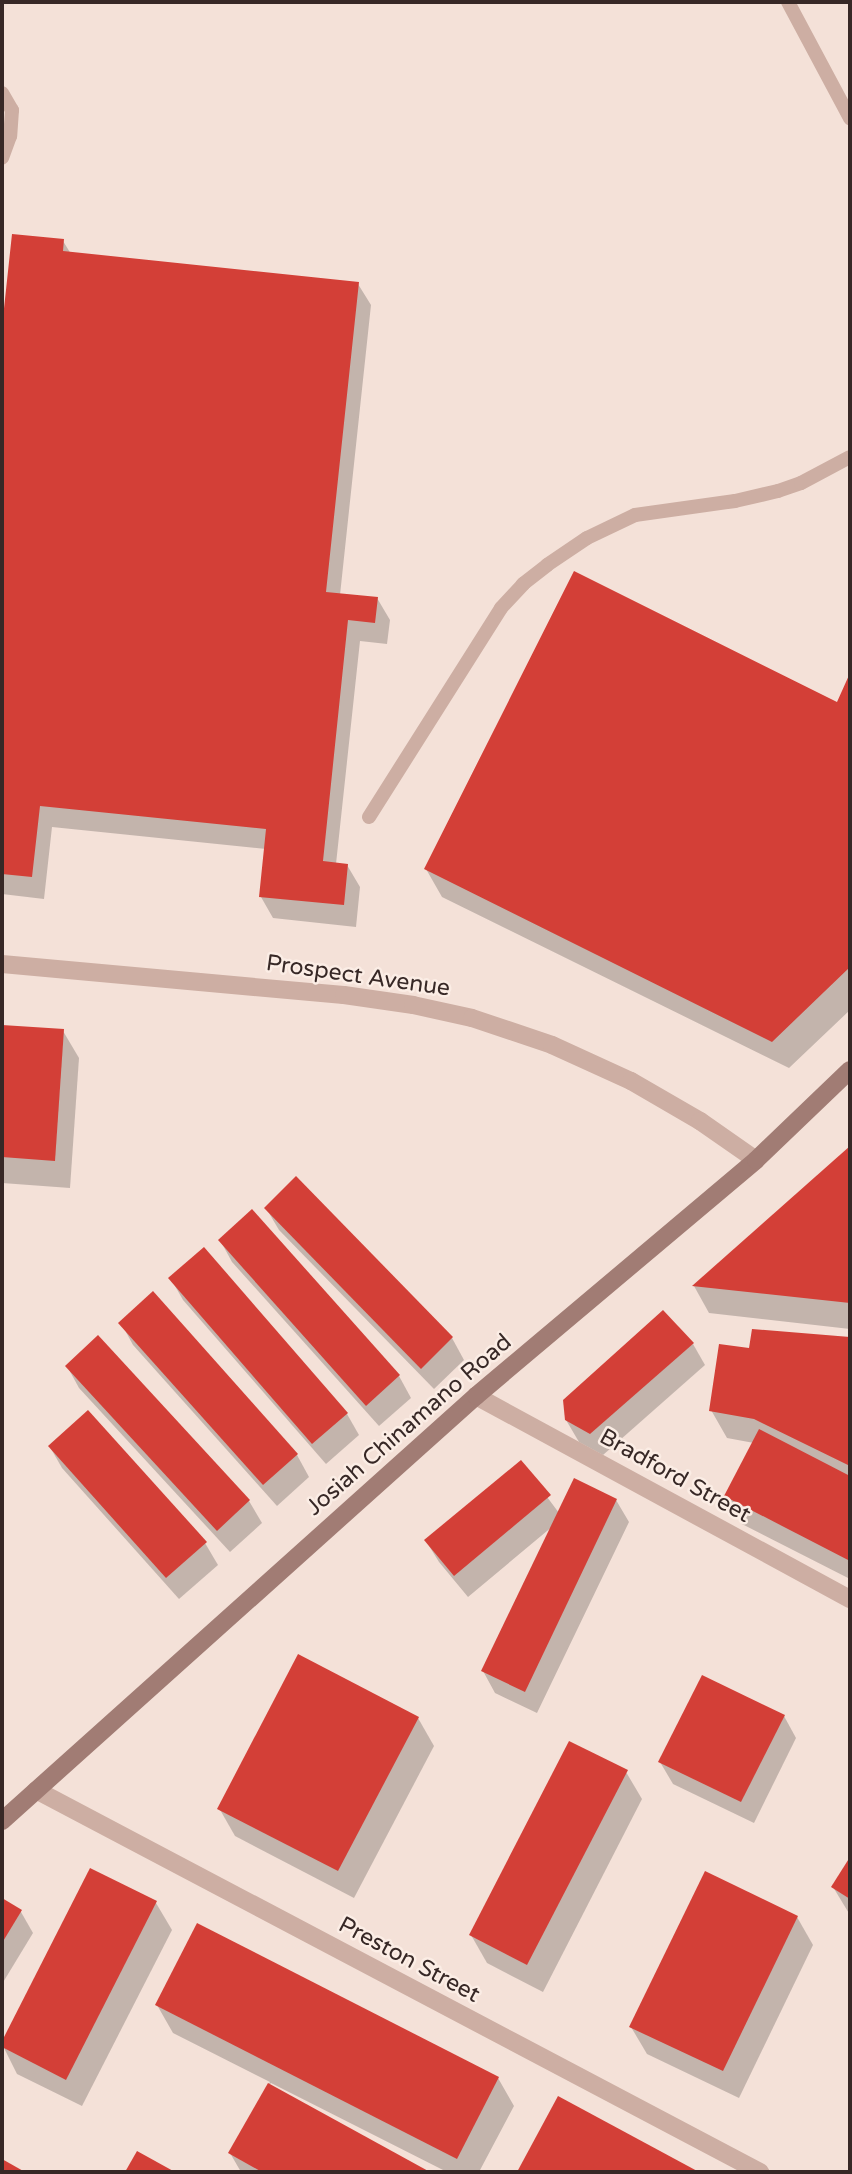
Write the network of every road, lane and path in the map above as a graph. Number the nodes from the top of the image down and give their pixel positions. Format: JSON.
{"nodes":[{"id":1,"x":788,"y":2,"type":"edge"},
{"id":2,"x":2,"y":93,"type":"edge"},
{"id":3,"x":850,"y":118,"type":"edge"},
{"id":4,"x":2,"y":158,"type":"edge"},
{"id":5,"x":850,"y":457,"type":"edge"},
{"id":6,"x":369,"y":817,"type":"dead end"},
{"id":7,"x":2,"y":964,"type":"edge"},
{"id":8,"x":850,"y":1070,"type":"edge"},
{"id":9,"x":756,"y":1160,"type":"junction"},
{"id":10,"x":476,"y":1396,"type":"junction"},
{"id":11,"x":850,"y":1600,"type":"edge"},
{"id":12,"x":36,"y":1790,"type":"junction"},
{"id":13,"x":2,"y":1821,"type":"edge"},
{"id":14,"x":760,"y":2172,"type":"edge"}],
"edges":[{"from":1,"to":3,"type":"lane"},
{"from":2,"to":4,"type":"lane"},
{"from":5,"to":6,"type":"lane"},
{"from":7,"to":9,"type":"street","name":"Prospect Avenue"},
{"from":8,"to":9,"type":"street","name":"Josiah Chinamano Road"},
{"from":9,"to":10,"type":"street","name":"Josiah Chinamano Road"},
{"from":10,"to":11,"type":"street","name":"Bradford Street"},
{"from":10,"to":12,"type":"street","name":"Josiah Chinamano Road"},
{"from":12,"to":13,"type":"street","name":"Josiah Chinamano Road"},
{"from":12,"to":14,"type":"street","name":"Preston Street"}]}
